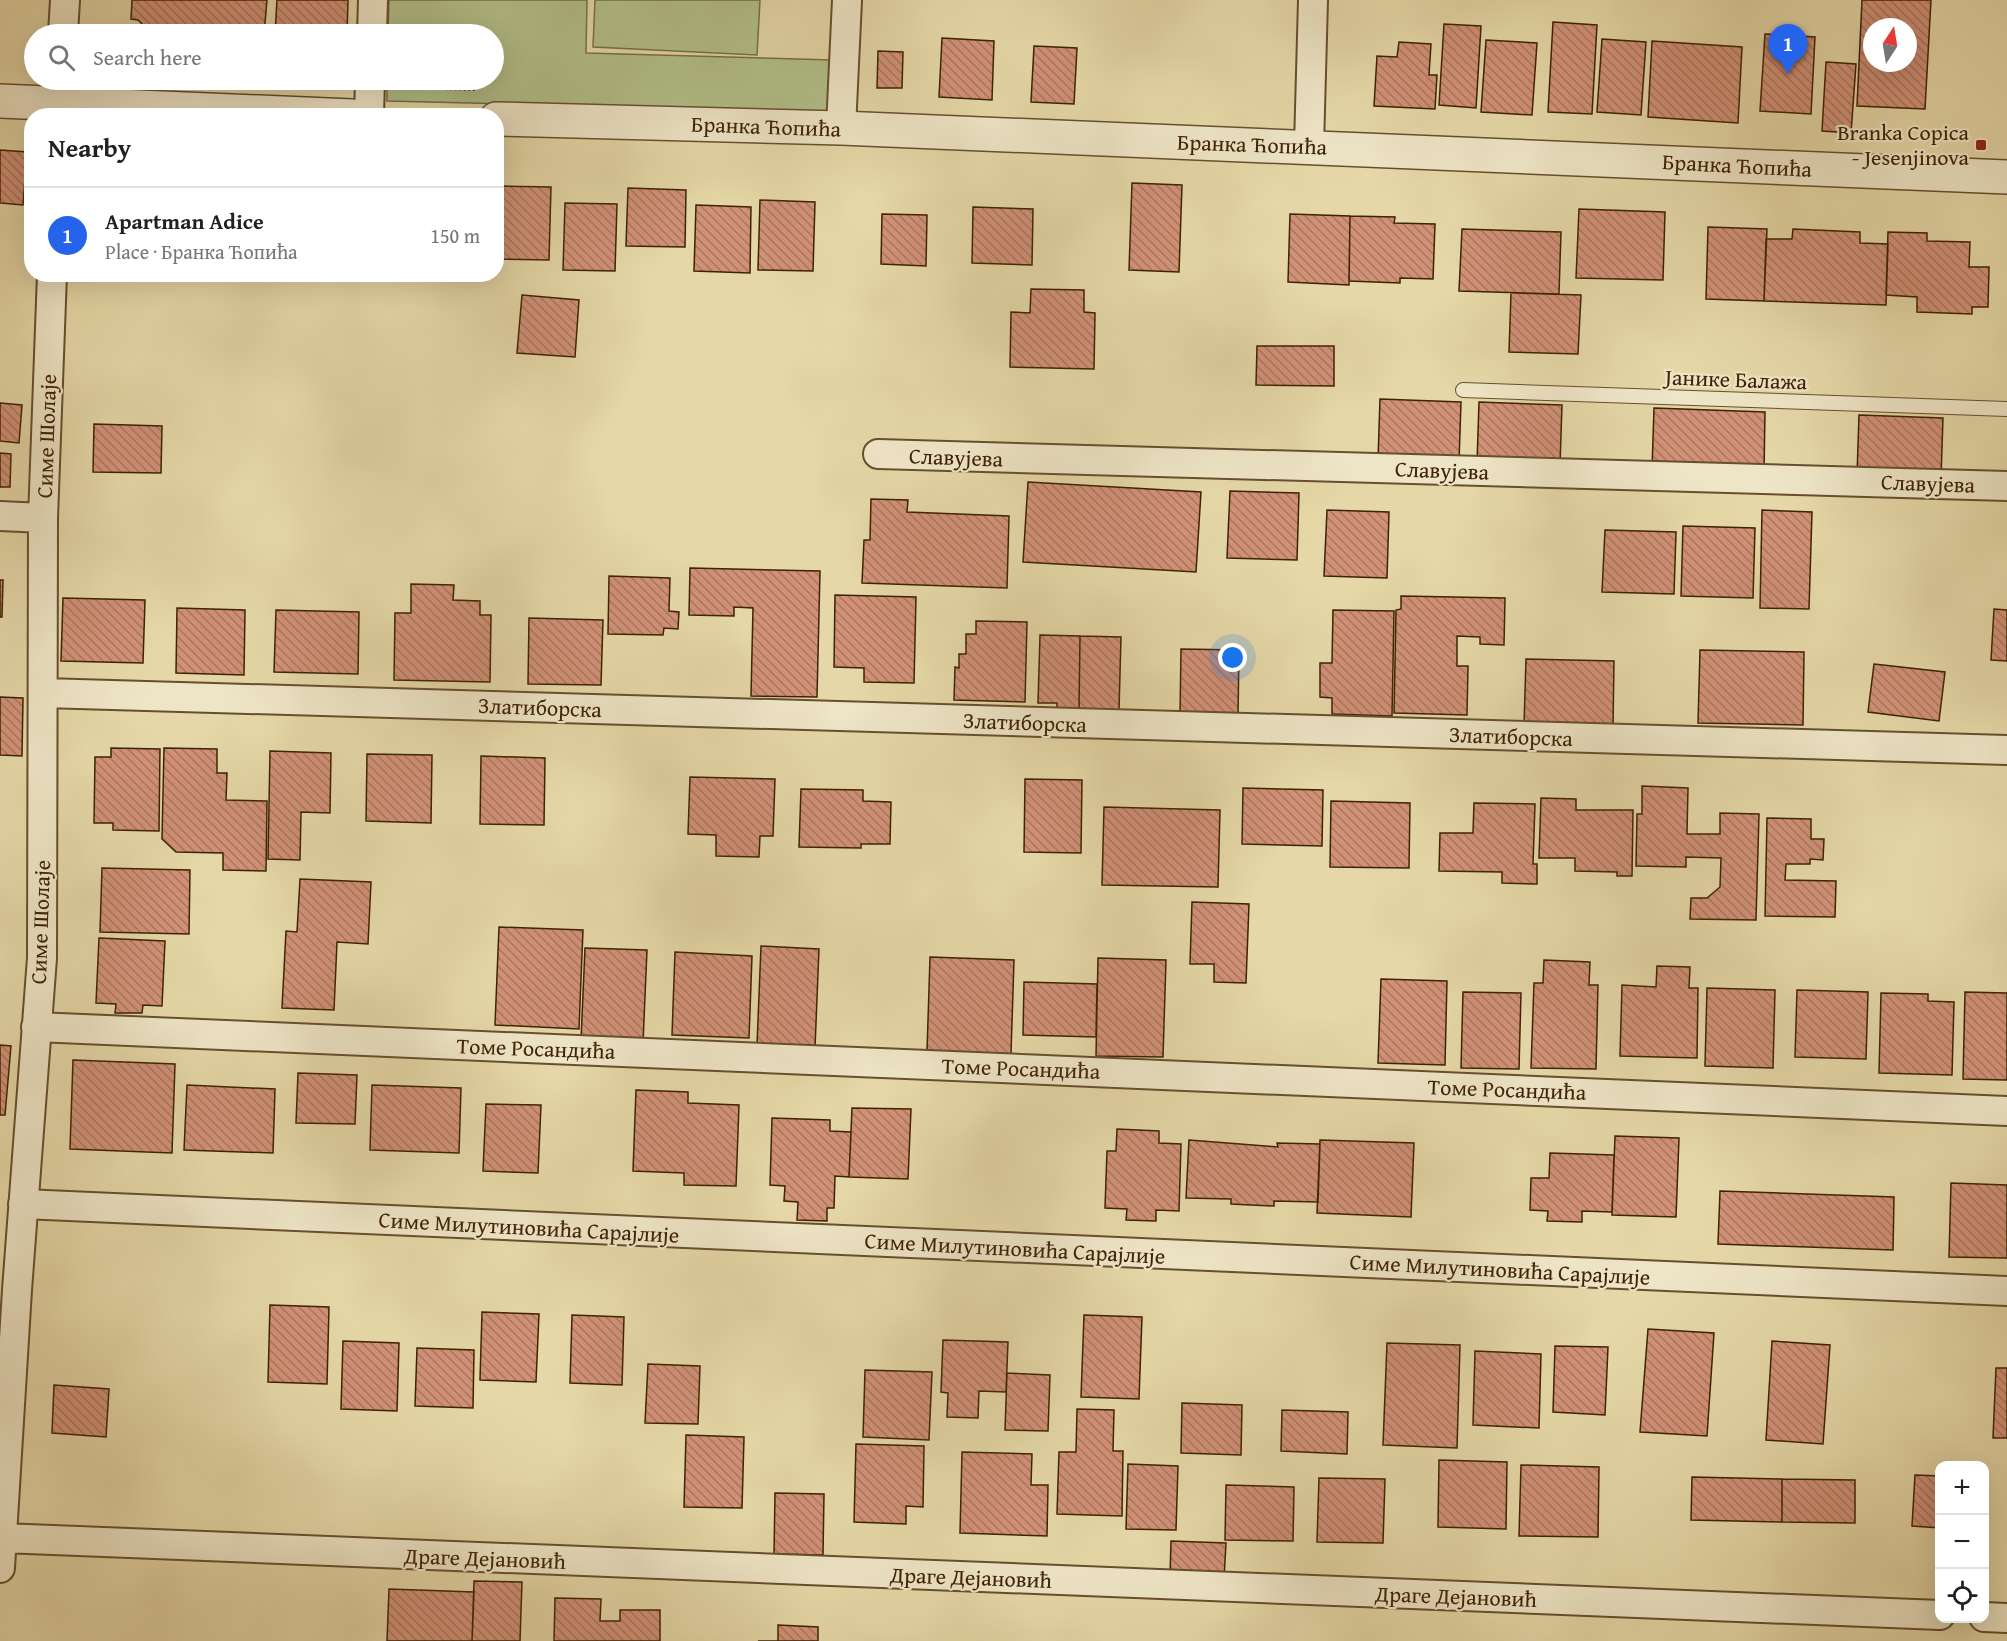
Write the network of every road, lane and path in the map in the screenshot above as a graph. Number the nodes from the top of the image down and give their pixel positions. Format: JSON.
{"nodes":[{"id":1,"x":65,"y":0,"type":"edge"},
{"id":2,"x":374,"y":0,"type":"edge"},
{"id":3,"x":847,"y":0,"type":"edge"},
{"id":4,"x":1313,"y":0,"type":"edge"},
{"id":5,"x":64,"y":24,"type":"edge"},
{"id":6,"x":373,"y":24,"type":"edge"},
{"id":7,"x":370,"y":90,"type":"edge"},
{"id":8,"x":59,"y":99,"type":"edge"},
{"id":9,"x":0,"y":100,"type":"edge"},
{"id":10,"x":214,"y":108,"type":"edge"},
{"id":11,"x":369,"y":108,"type":"edge"},
{"id":12,"x":504,"y":119,"type":"edge"},
{"id":13,"x":841,"y":128,"type":"junction"},
{"id":14,"x":1309,"y":146,"type":"junction"},
{"id":15,"x":2007,"y":177,"type":"edge"},
{"id":16,"x":52,"y":282,"type":"edge"},
{"id":17,"x":1463,"y":390,"type":"dead end"},
{"id":18,"x":2007,"y":409,"type":"edge"},
{"id":19,"x":878,"y":454,"type":"dead end"},
{"id":20,"x":2007,"y":486,"type":"edge"},
{"id":21,"x":0,"y":516,"type":"edge"},
{"id":22,"x":43,"y":518,"type":"junction"},
{"id":23,"x":44,"y":693,"type":"junction"},
{"id":24,"x":2007,"y":750,"type":"edge"},
{"id":25,"x":36,"y":1027,"type":"junction"},
{"id":26,"x":2007,"y":1111,"type":"edge"},
{"id":27,"x":23,"y":1204,"type":"junction"},
{"id":28,"x":2007,"y":1291,"type":"edge"},
{"id":29,"x":2,"y":1538,"type":"junction"},
{"id":30,"x":0,"y":1568,"type":"edge"},
{"id":31,"x":1935,"y":1615,"type":"edge"},
{"id":32,"x":1989,"y":1617,"type":"edge"},
{"id":33,"x":2007,"y":1618,"type":"edge"}],
"edges":[{"from":1,"to":5,"type":"street"},
{"from":2,"to":6,"type":"street"},
{"from":3,"to":13,"type":"street"},
{"from":4,"to":14,"type":"street"},
{"from":7,"to":11,"type":"street"},
{"from":8,"to":9,"type":"street"},
{"from":8,"to":10,"type":"street"},
{"from":12,"to":13,"type":"street","name":"Бранка Ћопића"},
{"from":13,"to":14,"type":"street","name":"Бранка Ћопића"},
{"from":14,"to":15,"type":"street","name":"Бранка Ћопића"},
{"from":16,"to":22,"type":"street","name":"Симе Шолаје"},
{"from":17,"to":18,"type":"lane","name":"Јанике Балажа"},
{"from":19,"to":20,"type":"street","name":"Славујева"},
{"from":21,"to":22,"type":"street"},
{"from":22,"to":23,"type":"street","name":"Симе Шолаје"},
{"from":23,"to":24,"type":"street","name":"Златиборска"},
{"from":23,"to":25,"type":"street","name":"Симе Шолаје"},
{"from":25,"to":26,"type":"street","name":"Томе Росандића"},
{"from":25,"to":27,"type":"street","name":"Симе Шолаје"},
{"from":27,"to":28,"type":"street","name":"Симе Милутиновића Сарајлије"},
{"from":27,"to":29,"type":"street","name":"Симе Шолаје"},
{"from":29,"to":30,"type":"street","name":"Симе Шолаје"},
{"from":29,"to":31,"type":"street","name":"Драге Дејановић"},
{"from":32,"to":33,"type":"street"}]}
